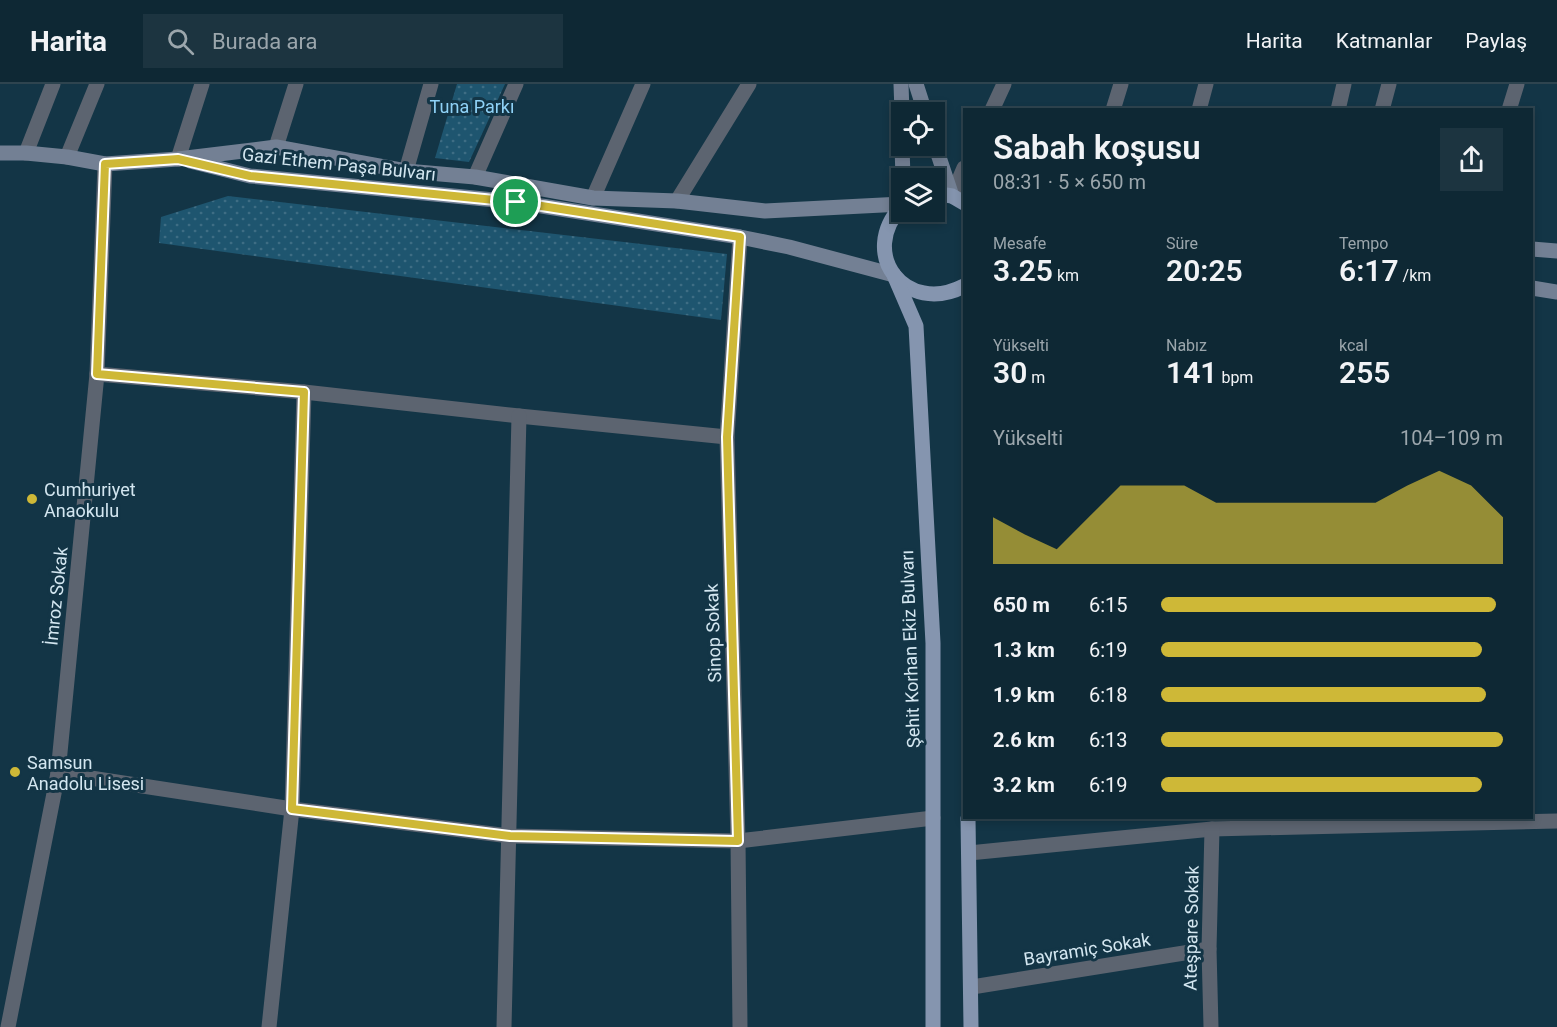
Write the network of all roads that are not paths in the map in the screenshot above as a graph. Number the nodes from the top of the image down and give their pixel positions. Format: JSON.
{"nodes":[{"id":1,"x":53,"y":84,"type":"edge"},
{"id":2,"x":97,"y":84,"type":"edge"},
{"id":3,"x":202,"y":84,"type":"edge"},
{"id":4,"x":296,"y":84,"type":"edge"},
{"id":5,"x":431,"y":84,"type":"edge"},
{"id":6,"x":516,"y":84,"type":"edge"},
{"id":7,"x":643,"y":84,"type":"edge"},
{"id":8,"x":749,"y":84,"type":"edge"},
{"id":9,"x":901,"y":84,"type":"edge"},
{"id":10,"x":916,"y":84,"type":"edge"},
{"id":11,"x":1004,"y":84,"type":"edge"},
{"id":12,"x":1120,"y":84,"type":"edge"},
{"id":13,"x":1206,"y":84,"type":"edge"},
{"id":14,"x":1344,"y":84,"type":"edge"},
{"id":15,"x":1389,"y":84,"type":"edge"},
{"id":16,"x":1517,"y":84,"type":"edge"},
{"id":17,"x":902,"y":102,"type":"edge"},
{"id":18,"x":922,"y":102,"type":"edge"},
{"id":19,"x":993,"y":108,"type":"edge"},
{"id":20,"x":1114,"y":108,"type":"edge"},
{"id":21,"x":1200,"y":108,"type":"edge"},
{"id":22,"x":1338,"y":108,"type":"edge"},
{"id":23,"x":1383,"y":108,"type":"edge"},
{"id":24,"x":1510,"y":108,"type":"edge"},
{"id":25,"x":276,"y":147,"type":"junction"},
{"id":26,"x":0,"y":153,"type":"edge"},
{"id":27,"x":26,"y":153,"type":"junction"},
{"id":28,"x":940,"y":156,"type":"edge"},
{"id":29,"x":67,"y":157,"type":"junction"},
{"id":30,"x":178,"y":159,"type":"junction"},
{"id":31,"x":105,"y":164,"type":"junction"},
{"id":32,"x":406,"y":171,"type":"junction"},
{"id":33,"x":963,"y":173,"type":"edge"},
{"id":34,"x":475,"y":177,"type":"junction"},
{"id":35,"x":593,"y":198,"type":"junction"},
{"id":36,"x":958,"y":199,"type":"edge"},
{"id":37,"x":677,"y":201,"type":"junction"},
{"id":38,"x":891,"y":205,"type":"edge"},
{"id":39,"x":891,"y":218,"type":"edge"},
{"id":40,"x":740,"y":237,"type":"junction"},
{"id":41,"x":1533,"y":249,"type":"edge"},
{"id":42,"x":1557,"y":251,"type":"edge"},
{"id":43,"x":894,"y":275,"type":"junction"},
{"id":44,"x":963,"y":287,"type":"edge"},
{"id":45,"x":1533,"y":288,"type":"edge"},
{"id":46,"x":1557,"y":292,"type":"edge"},
{"id":47,"x":97,"y":374,"type":"junction"},
{"id":48,"x":304,"y":392,"type":"junction"},
{"id":49,"x":519,"y":417,"type":"junction"},
{"id":50,"x":727,"y":437,"type":"junction"},
{"id":51,"x":58,"y":773,"type":"junction"},
{"id":52,"x":292,"y":809,"type":"junction"},
{"id":53,"x":933,"y":818,"type":"junction"},
{"id":54,"x":968,"y":819,"type":"edge"},
{"id":55,"x":1557,"y":821,"type":"edge"},
{"id":56,"x":1212,"y":828,"type":"junction"},
{"id":57,"x":510,"y":836,"type":"junction"},
{"id":58,"x":738,"y":841,"type":"junction"},
{"id":59,"x":969,"y":853,"type":"junction"},
{"id":60,"x":1209,"y":949,"type":"junction"},
{"id":61,"x":972,"y":987,"type":"junction"},
{"id":62,"x":8,"y":1027,"type":"edge"},
{"id":63,"x":269,"y":1027,"type":"edge"},
{"id":64,"x":504,"y":1027,"type":"edge"},
{"id":65,"x":740,"y":1027,"type":"edge"},
{"id":66,"x":933,"y":1027,"type":"edge"},
{"id":67,"x":971,"y":1027,"type":"edge"},
{"id":68,"x":1210,"y":1027,"type":"edge"}],
"edges":[{"from":1,"to":27,"type":"street"},
{"from":2,"to":29,"type":"street"},
{"from":3,"to":30,"type":"street"},
{"from":4,"to":25,"type":"street"},
{"from":5,"to":32,"type":"street"},
{"from":6,"to":34,"type":"street"},
{"from":7,"to":35,"type":"street"},
{"from":8,"to":37,"type":"street"},
{"from":9,"to":17,"type":"main road"},
{"from":10,"to":18,"type":"main road"},
{"from":11,"to":19,"type":"street"},
{"from":12,"to":20,"type":"street"},
{"from":13,"to":21,"type":"street"},
{"from":14,"to":22,"type":"street"},
{"from":15,"to":23,"type":"street"},
{"from":16,"to":24,"type":"street"},
{"from":25,"to":30,"type":"main road","name":"Gazi Ethem Paşa Bulvarı"},
{"from":25,"to":32,"type":"main road","name":"Gazi Ethem Paşa Bulvarı"},
{"from":26,"to":27,"type":"main road"},
{"from":27,"to":29,"type":"main road"},
{"from":28,"to":36,"type":"main road"},
{"from":29,"to":31,"type":"main road"},
{"from":30,"to":31,"type":"main road"},
{"from":30,"to":40,"type":"main road","name":"Gazi Ethem Paşa Bulvarı"},
{"from":31,"to":47,"type":"street","name":"İmroz Sokak"},
{"from":32,"to":34,"type":"main road","name":"Gazi Ethem Paşa Bulvarı"},
{"from":33,"to":36,"type":"street"},
{"from":34,"to":35,"type":"main road","name":"Gazi Ethem Paşa Bulvarı"},
{"from":35,"to":37,"type":"main road","name":"Gazi Ethem Paşa Bulvarı"},
{"from":37,"to":38,"type":"main road","name":"Gazi Ethem Paşa Bulvarı"},
{"from":39,"to":43,"type":"main road","name":"Şehit Korhan Ekiz Bulvarı"},
{"from":40,"to":43,"type":"main road","name":"Gazi Ethem Paşa Bulvarı"},
{"from":40,"to":50,"type":"street","name":"Sinop Sokak"},
{"from":41,"to":42,"type":"main road"},
{"from":43,"to":44,"type":"main road"},
{"from":43,"to":53,"type":"main road","name":"Şehit Korhan Ekiz Bulvarı"},
{"from":45,"to":46,"type":"main road"},
{"from":47,"to":48,"type":"street"},
{"from":47,"to":51,"type":"street","name":"İmroz Sokak"},
{"from":48,"to":49,"type":"street"},
{"from":48,"to":52,"type":"street"},
{"from":49,"to":50,"type":"street"},
{"from":49,"to":57,"type":"street"},
{"from":50,"to":58,"type":"street","name":"Sinop Sokak"},
{"from":51,"to":52,"type":"street"},
{"from":51,"to":62,"type":"street","name":"İmroz Sokak"},
{"from":52,"to":57,"type":"street"},
{"from":52,"to":63,"type":"street"},
{"from":53,"to":58,"type":"street"},
{"from":53,"to":66,"type":"main road","name":"Şehit Korhan Ekiz Bulvarı"},
{"from":54,"to":59,"type":"main road"},
{"from":55,"to":56,"type":"street"},
{"from":56,"to":59,"type":"street"},
{"from":56,"to":60,"type":"street","name":"Ateşpare Sokak"},
{"from":57,"to":58,"type":"street"},
{"from":57,"to":64,"type":"street"},
{"from":58,"to":65,"type":"street","name":"Sinop Sokak"},
{"from":59,"to":61,"type":"main road"},
{"from":60,"to":61,"type":"street","name":"Bayramiç Sokak"},
{"from":60,"to":68,"type":"street","name":"Ateşpare Sokak"},
{"from":61,"to":67,"type":"main road"}]}
